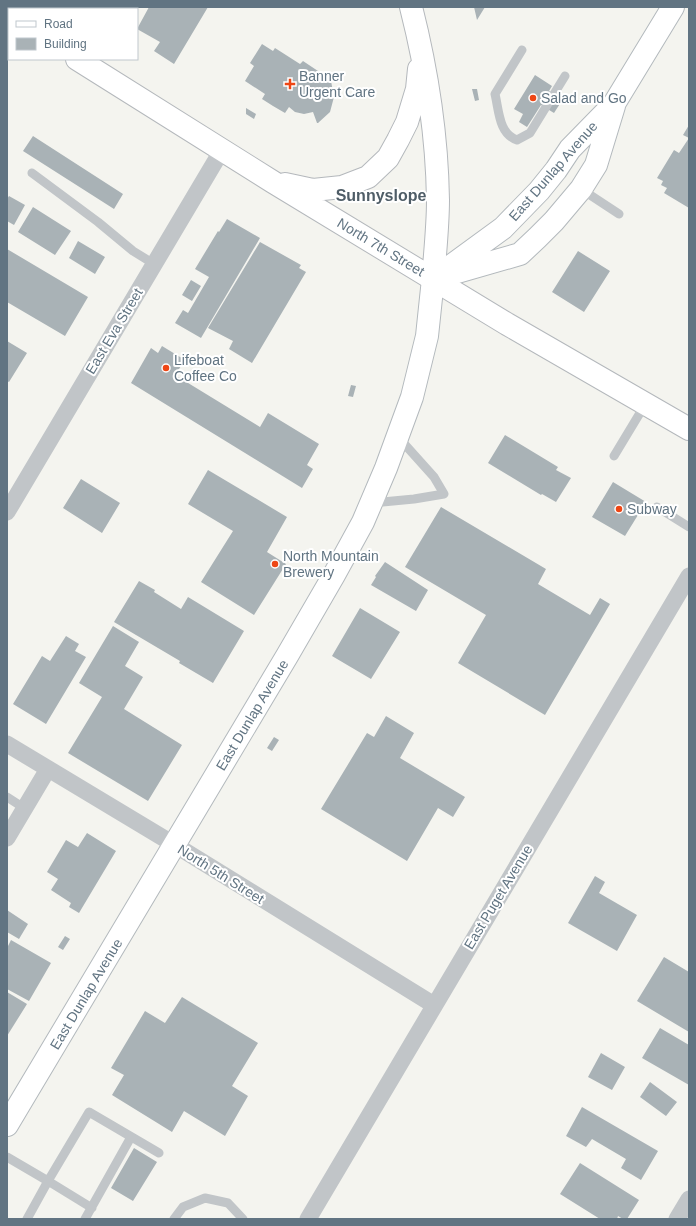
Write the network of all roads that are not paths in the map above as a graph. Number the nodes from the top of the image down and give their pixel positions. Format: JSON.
{"nodes":[{"id":1,"x":411,"y":7,"type":"edge"},
{"id":2,"x":673,"y":7,"type":"edge"},
{"id":3,"x":522,"y":50,"type":"dead end"},
{"id":4,"x":422,"y":52,"type":"junction"},
{"id":5,"x":79,"y":60,"type":"edge"},
{"id":6,"x":565,"y":76,"type":"dead end"},
{"id":7,"x":614,"y":104,"type":"junction"},
{"id":8,"x":222,"y":150,"type":"junction"},
{"id":9,"x":32,"y":173,"type":"dead end"},
{"id":10,"x":273,"y":182,"type":"junction"},
{"id":11,"x":581,"y":189,"type":"junction"},
{"id":12,"x":619,"y":214,"type":"dead end"},
{"id":13,"x":154,"y":264,"type":"junction"},
{"id":14,"x":433,"y":279,"type":"junction"},
{"id":15,"x":646,"y":403,"type":"junction"},
{"id":16,"x":689,"y":428,"type":"edge"},
{"id":17,"x":397,"y":436,"type":"junction"},
{"id":18,"x":614,"y":456,"type":"dead end"},
{"id":19,"x":371,"y":503,"type":"junction"},
{"id":20,"x":657,"y":507,"type":"dead end"},
{"id":21,"x":7,"y":512,"type":"edge"},
{"id":22,"x":689,"y":527,"type":"edge"},
{"id":23,"x":689,"y":576,"type":"edge"},
{"id":24,"x":7,"y":744,"type":"edge"},
{"id":25,"x":48,"y":768,"type":"junction"},
{"id":26,"x":7,"y":798,"type":"edge"},
{"id":27,"x":24,"y":808,"type":"junction"},
{"id":28,"x":7,"y":838,"type":"edge"},
{"id":29,"x":175,"y":845,"type":"junction"},
{"id":30,"x":434,"y":1005,"type":"junction"},
{"id":31,"x":7,"y":1125,"type":"edge"},
{"id":32,"x":131,"y":1137,"type":"junction"},
{"id":33,"x":159,"y":1153,"type":"dead end"},
{"id":34,"x":7,"y":1157,"type":"edge"},
{"id":35,"x":48,"y":1181,"type":"junction"},
{"id":36,"x":689,"y":1199,"type":"edge"},
{"id":37,"x":92,"y":1208,"type":"junction"},
{"id":38,"x":27,"y":1219,"type":"edge"},
{"id":39,"x":85,"y":1219,"type":"edge"},
{"id":40,"x":174,"y":1219,"type":"edge"},
{"id":41,"x":243,"y":1219,"type":"edge"},
{"id":42,"x":308,"y":1219,"type":"edge"},
{"id":43,"x":677,"y":1219,"type":"edge"}],
"edges":[{"from":1,"to":4,"type":"main road"},
{"from":2,"to":7,"type":"main road","name":"East Dunlap Avenue"},
{"from":3,"to":6,"type":"lane"},
{"from":4,"to":10,"type":"main road"},
{"from":4,"to":14,"type":"main road"},
{"from":5,"to":8,"type":"main road","name":"North 7th Street"},
{"from":7,"to":11,"type":"main road","name":"East Dunlap Avenue"},
{"from":7,"to":14,"type":"main road","name":"East Dunlap Avenue"},
{"from":8,"to":10,"type":"main road","name":"North 7th Street"},
{"from":8,"to":13,"type":"street","name":"East Eva Street"},
{"from":9,"to":13,"type":"lane"},
{"from":10,"to":14,"type":"main road","name":"North 7th Street"},
{"from":11,"to":12,"type":"lane"},
{"from":11,"to":14,"type":"main road","name":"East Dunlap Avenue"},
{"from":13,"to":21,"type":"street","name":"East Eva Street"},
{"from":14,"to":15,"type":"main road","name":"North 7th Street"},
{"from":14,"to":17,"type":"main road","name":"East Dunlap Avenue"},
{"from":15,"to":16,"type":"main road","name":"North 7th Street"},
{"from":15,"to":18,"type":"lane"},
{"from":17,"to":19,"type":"main road","name":"East Dunlap Avenue"},
{"from":17,"to":19,"type":"lane"},
{"from":19,"to":29,"type":"main road","name":"East Dunlap Avenue"},
{"from":20,"to":22,"type":"lane"},
{"from":23,"to":30,"type":"street","name":"East Puget Avenue"},
{"from":24,"to":25,"type":"street","name":"North 5th Street"},
{"from":25,"to":27,"type":"street"},
{"from":25,"to":29,"type":"street","name":"North 5th Street"},
{"from":26,"to":27,"type":"lane"},
{"from":27,"to":28,"type":"street"},
{"from":29,"to":30,"type":"street","name":"North 5th Street"},
{"from":29,"to":31,"type":"main road","name":"East Dunlap Avenue"},
{"from":30,"to":42,"type":"street","name":"East Puget Avenue"},
{"from":32,"to":33,"type":"lane"},
{"from":32,"to":35,"type":"lane"},
{"from":32,"to":37,"type":"lane"},
{"from":34,"to":35,"type":"lane"},
{"from":35,"to":37,"type":"lane"},
{"from":35,"to":38,"type":"lane"},
{"from":36,"to":43,"type":"street"},
{"from":37,"to":39,"type":"lane"},
{"from":40,"to":41,"type":"lane"}]}
